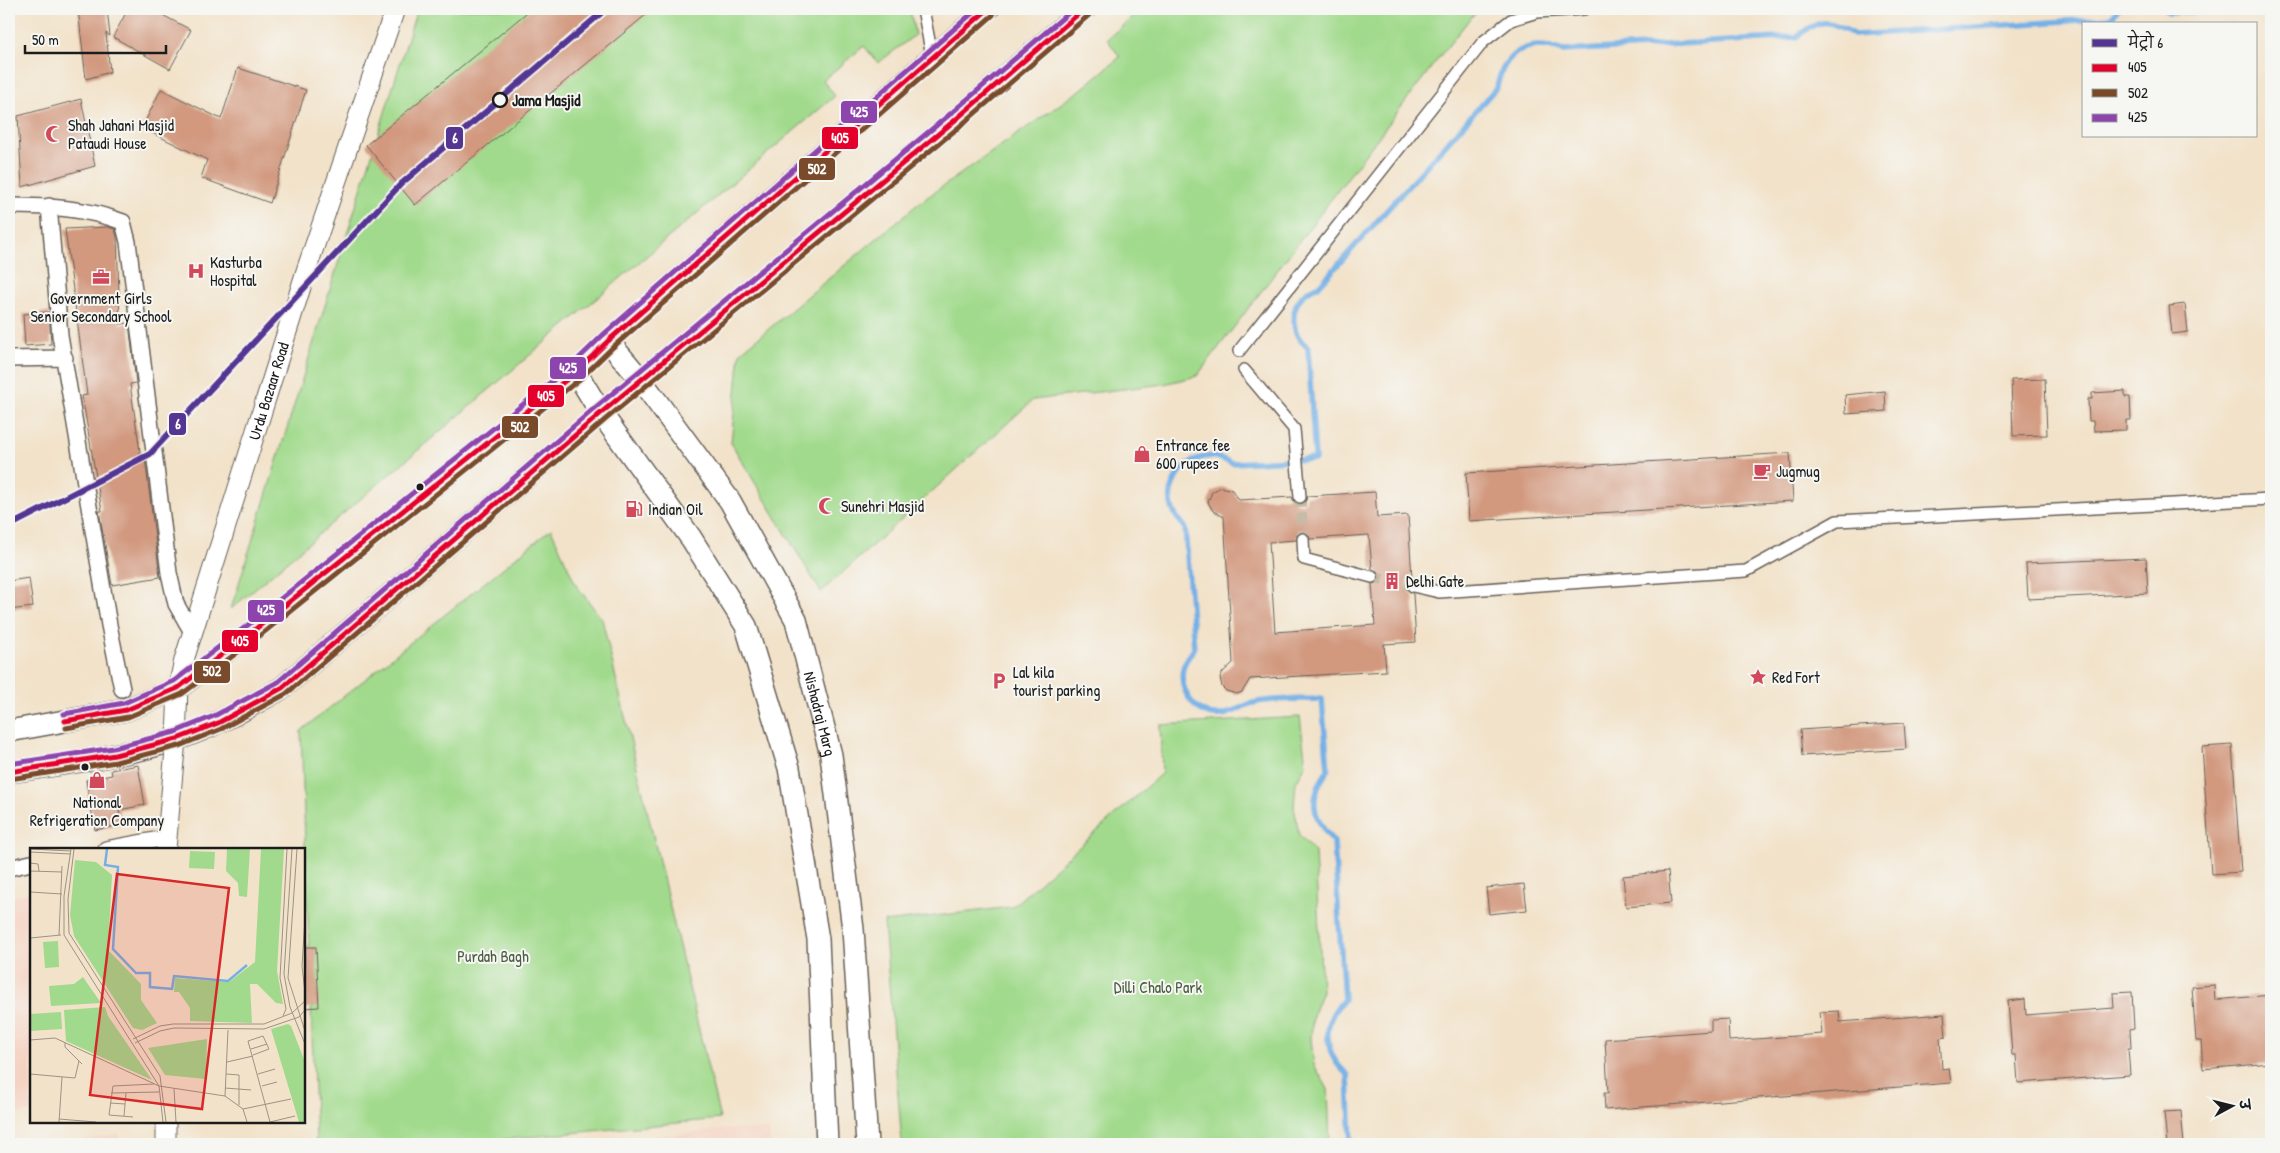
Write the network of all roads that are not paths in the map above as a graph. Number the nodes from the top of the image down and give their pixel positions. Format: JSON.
{"nodes":[{"id":1,"x":394,"y":9,"type":"edge"},
{"id":2,"x":923,"y":9,"type":"edge"},
{"id":3,"x":988,"y":9,"type":"edge"},
{"id":4,"x":1084,"y":9,"type":"edge"},
{"id":5,"x":1584,"y":9,"type":"edge"},
{"id":6,"x":932,"y":56,"type":"junction"},
{"id":7,"x":9,"y":206,"type":"edge"},
{"id":8,"x":49,"y":206,"type":"junction"},
{"id":9,"x":608,"y":341,"type":"junction"},
{"id":10,"x":1239,"y":351,"type":"dead end"},
{"id":11,"x":64,"y":358,"type":"junction"},
{"id":12,"x":9,"y":359,"type":"edge"},
{"id":13,"x":1244,"y":370,"type":"dead end"},
{"id":14,"x":576,"y":372,"type":"junction"},
{"id":15,"x":641,"y":380,"type":"junction"},
{"id":16,"x":601,"y":413,"type":"junction"},
{"id":17,"x":1300,"y":497,"type":"tunnel mouth"},
{"id":18,"x":2271,"y":500,"type":"edge"},
{"id":19,"x":1303,"y":539,"type":"tunnel mouth"},
{"id":20,"x":1372,"y":576,"type":"tunnel mouth"},
{"id":21,"x":1413,"y":586,"type":"tunnel mouth"},
{"id":22,"x":192,"y":632,"type":"junction"},
{"id":23,"x":178,"y":688,"type":"junction"},
{"id":24,"x":122,"y":689,"type":"dead end"},
{"id":25,"x":9,"y":731,"type":"edge"},
{"id":26,"x":176,"y":739,"type":"junction"},
{"id":27,"x":9,"y":772,"type":"edge"},
{"id":28,"x":166,"y":844,"type":"edge"},
{"id":29,"x":118,"y":848,"type":"edge"},
{"id":30,"x":30,"y":864,"type":"edge"},
{"id":31,"x":9,"y":868,"type":"edge"},
{"id":32,"x":166,"y":1123,"type":"edge"},
{"id":33,"x":166,"y":1144,"type":"edge"},
{"id":34,"x":826,"y":1144,"type":"edge"},
{"id":35,"x":867,"y":1144,"type":"edge"}],
"edges":[{"from":1,"to":22,"type":"street","name":"Urdu Bazaar Road"},
{"from":2,"to":6,"type":"street"},
{"from":3,"to":6,"type":"main road"},
{"from":4,"to":15,"type":"main road"},
{"from":5,"to":10,"type":"street"},
{"from":6,"to":9,"type":"main road"},
{"from":7,"to":8,"type":"street"},
{"from":8,"to":11,"type":"street"},
{"from":8,"to":22,"type":"street"},
{"from":9,"to":14,"type":"main road"},
{"from":9,"to":15,"type":"main road","name":"Nishadraj Marg"},
{"from":11,"to":12,"type":"street"},
{"from":11,"to":24,"type":"street"},
{"from":13,"to":17,"type":"street"},
{"from":14,"to":16,"type":"main road"},
{"from":14,"to":23,"type":"main road"},
{"from":15,"to":16,"type":"main road"},
{"from":15,"to":35,"type":"main road","name":"Nishadraj Marg"},
{"from":16,"to":26,"type":"main road"},
{"from":16,"to":34,"type":"main road"},
{"from":18,"to":21,"type":"street"},
{"from":19,"to":20,"type":"street"},
{"from":22,"to":23,"type":"street","name":"Urdu Bazaar Road"},
{"from":23,"to":25,"type":"main road"},
{"from":23,"to":26,"type":"street","name":"Urdu Bazaar Road"},
{"from":26,"to":27,"type":"main road"},
{"from":26,"to":28,"type":"street","name":"Urdu Bazaar Road"},
{"from":28,"to":29,"type":"street"},
{"from":30,"to":31,"type":"street"},
{"from":32,"to":33,"type":"street"}]}
